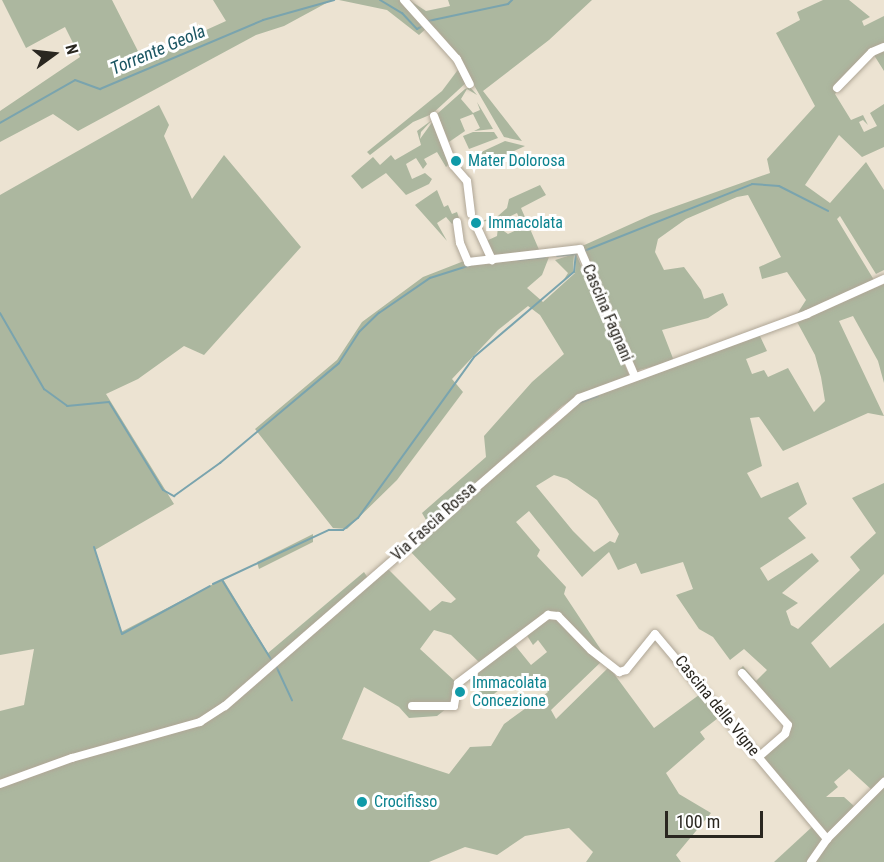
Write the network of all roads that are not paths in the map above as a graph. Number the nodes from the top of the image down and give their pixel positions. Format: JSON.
{"nodes":[{"id":1,"x":404,"y":0,"type":"edge"},
{"id":2,"x":884,"y":47,"type":"edge"},
{"id":3,"x":470,"y":84,"type":"dead end"},
{"id":4,"x":837,"y":88,"type":"dead end"},
{"id":5,"x":434,"y":116,"type":"dead end"},
{"id":6,"x":471,"y":214,"type":"dead end"},
{"id":7,"x":457,"y":222,"type":"dead end"},
{"id":8,"x":475,"y":224,"type":"dead end"},
{"id":9,"x":492,"y":260,"type":"junction"},
{"id":10,"x":884,"y":279,"type":"edge"},
{"id":11,"x":635,"y":377,"type":"junction"},
{"id":12,"x":742,"y":673,"type":"dead end"},
{"id":13,"x":412,"y":706,"type":"dead end"},
{"id":14,"x":759,"y":757,"type":"junction"},
{"id":15,"x":884,"y":782,"type":"edge"},
{"id":16,"x":0,"y":784,"type":"edge"},
{"id":17,"x":827,"y":839,"type":"junction"},
{"id":18,"x":811,"y":862,"type":"edge"}],
"edges":[{"from":1,"to":3,"type":"street"},
{"from":2,"to":4,"type":"street"},
{"from":5,"to":6,"type":"street"},
{"from":7,"to":9,"type":"street"},
{"from":8,"to":9,"type":"street"},
{"from":9,"to":11,"type":"street","name":"Cascina Fagnani"},
{"from":10,"to":11,"type":"street","name":"Via Fascia Rossa"},
{"from":11,"to":16,"type":"street","name":"Via Fascia Rossa"},
{"from":12,"to":14,"type":"street"},
{"from":13,"to":14,"type":"street","name":"Cascina delle Vigne"},
{"from":14,"to":17,"type":"street","name":"Cascina delle Vigne"},
{"from":15,"to":17,"type":"street"},
{"from":17,"to":18,"type":"street"}]}
